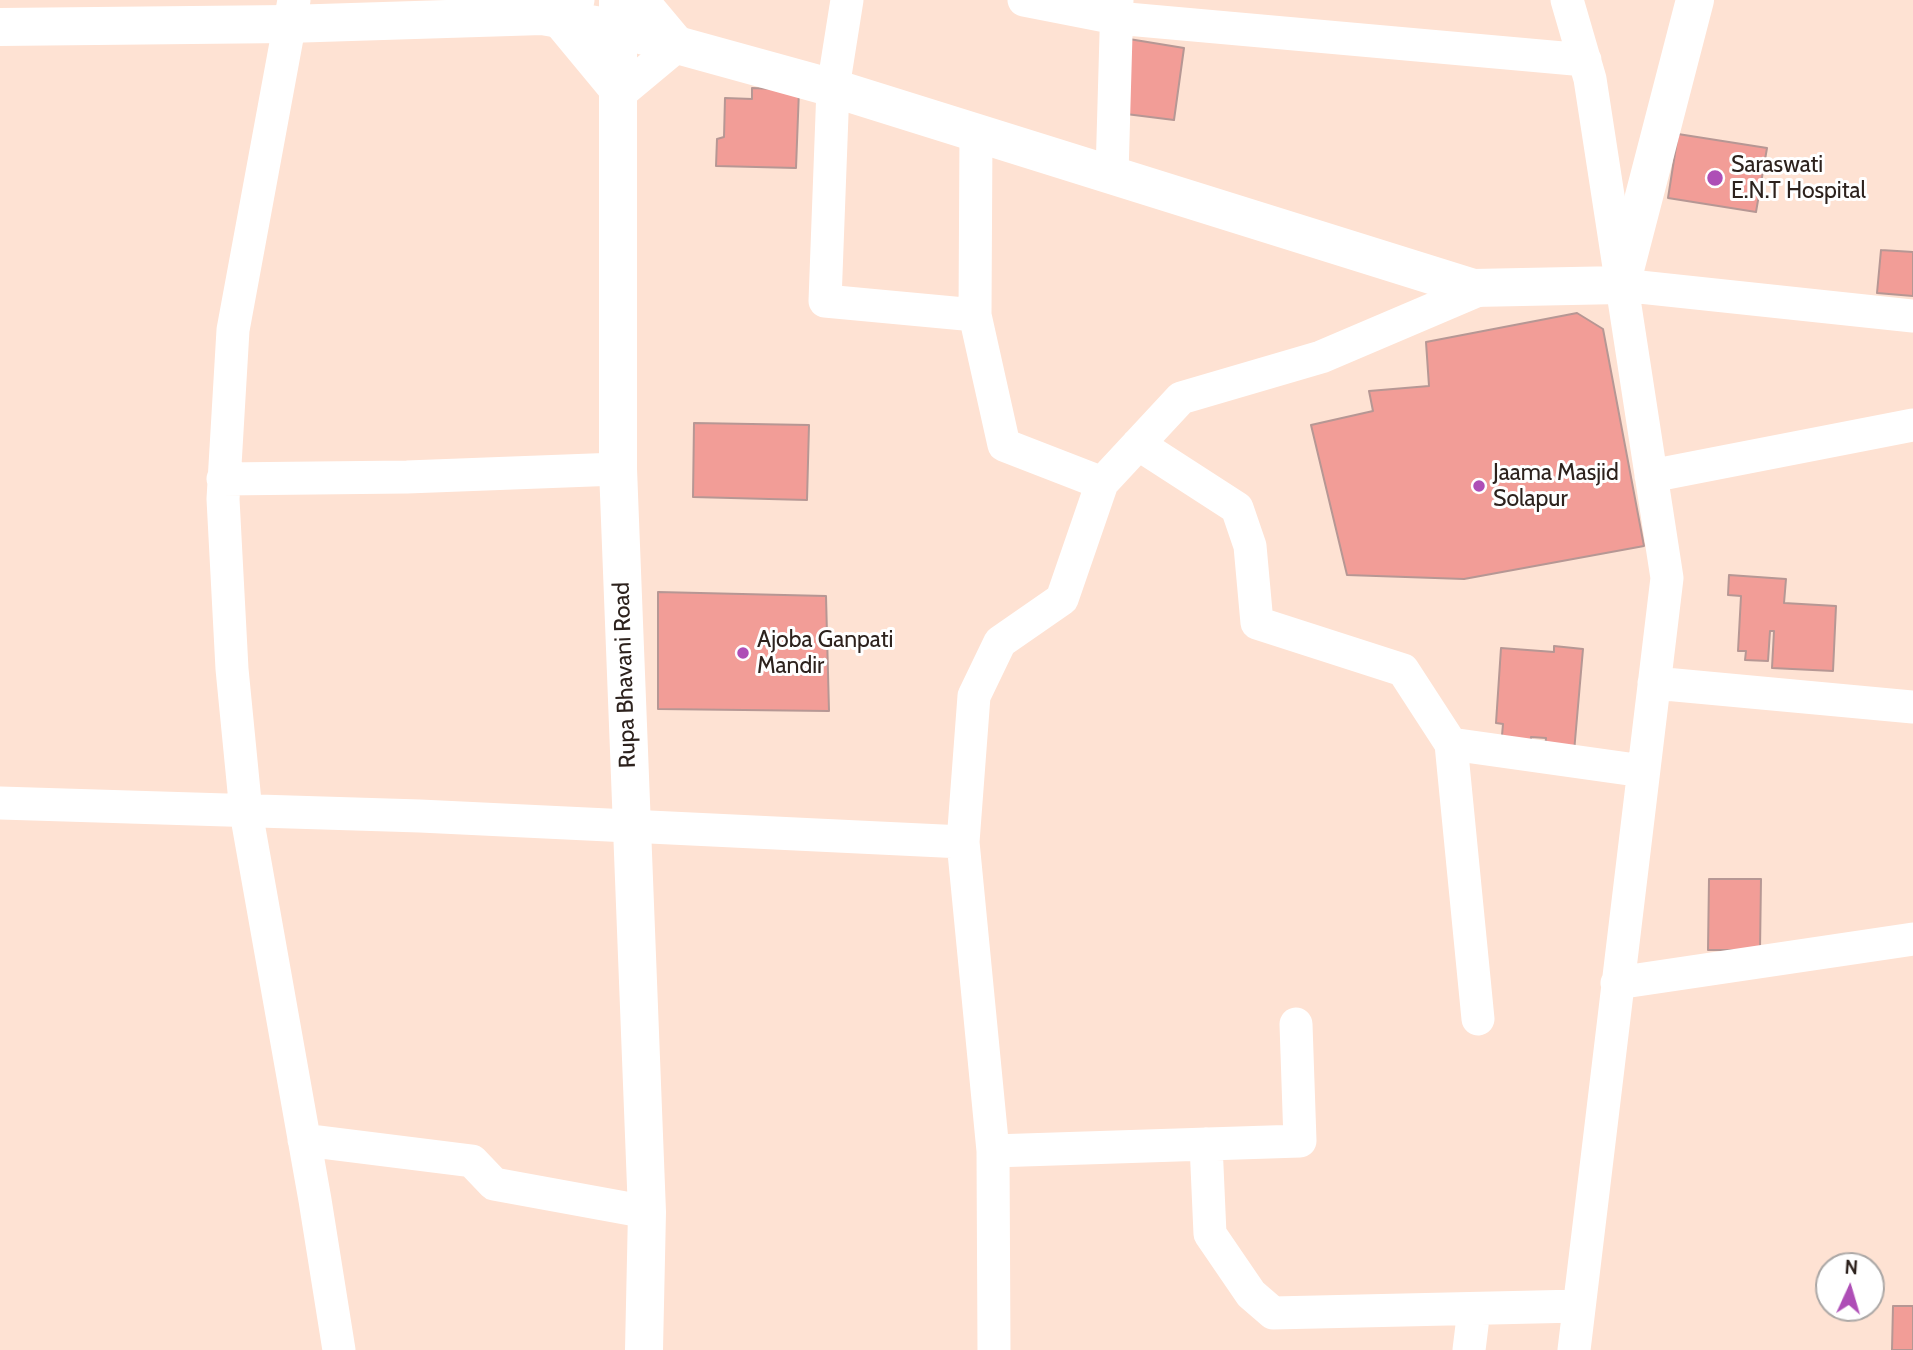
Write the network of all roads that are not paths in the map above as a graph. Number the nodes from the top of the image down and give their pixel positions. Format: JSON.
{"nodes":[{"id":1,"x":642,"y":0,"type":"edge"},
{"id":2,"x":848,"y":0,"type":"edge"},
{"id":3,"x":1024,"y":0,"type":"edge"},
{"id":4,"x":1567,"y":0,"type":"edge"},
{"id":5,"x":1695,"y":0,"type":"edge"},
{"id":6,"x":567,"y":9,"type":"edge"},
{"id":7,"x":1116,"y":9,"type":"edge"},
{"id":8,"x":291,"y":12,"type":"edge"},
{"id":9,"x":618,"y":15,"type":"edge"},
{"id":10,"x":0,"y":27,"type":"edge"},
{"id":11,"x":680,"y":44,"type":"junction"},
{"id":12,"x":1585,"y":60,"type":"junction"},
{"id":13,"x":833,"y":88,"type":"junction"},
{"id":14,"x":619,"y":94,"type":"junction"},
{"id":15,"x":976,"y":132,"type":"junction"},
{"id":16,"x":1112,"y":174,"type":"junction"},
{"id":17,"x":1621,"y":285,"type":"junction"},
{"id":18,"x":1483,"y":288,"type":"junction"},
{"id":19,"x":975,"y":315,"type":"junction"},
{"id":20,"x":1913,"y":316,"type":"edge"},
{"id":21,"x":1913,"y":425,"type":"edge"},
{"id":22,"x":1138,"y":444,"type":"junction"},
{"id":23,"x":618,"y":469,"type":"junction"},
{"id":24,"x":1651,"y":476,"type":"junction"},
{"id":25,"x":223,"y":479,"type":"junction"},
{"id":26,"x":1102,"y":483,"type":"junction"},
{"id":27,"x":1654,"y":682,"type":"junction"},
{"id":28,"x":1913,"y":707,"type":"edge"},
{"id":29,"x":1451,"y":744,"type":"junction"},
{"id":30,"x":1643,"y":771,"type":"junction"},
{"id":31,"x":0,"y":803,"type":"edge"},
{"id":32,"x":246,"y":811,"type":"junction"},
{"id":33,"x":630,"y":825,"type":"junction"},
{"id":34,"x":963,"y":842,"type":"junction"},
{"id":35,"x":1913,"y":939,"type":"edge"},
{"id":36,"x":1617,"y":983,"type":"junction"},
{"id":37,"x":1478,"y":1019,"type":"dead end"},
{"id":38,"x":1296,"y":1024,"type":"dead end"},
{"id":39,"x":304,"y":1140,"type":"junction"},
{"id":40,"x":1206,"y":1144,"type":"junction"},
{"id":41,"x":993,"y":1152,"type":"junction"},
{"id":42,"x":647,"y":1212,"type":"junction"},
{"id":43,"x":1579,"y":1306,"type":"junction"},
{"id":44,"x":1474,"y":1309,"type":"junction"},
{"id":45,"x":339,"y":1350,"type":"edge"},
{"id":46,"x":644,"y":1350,"type":"edge"},
{"id":47,"x":994,"y":1350,"type":"edge"},
{"id":48,"x":1469,"y":1350,"type":"edge"},
{"id":49,"x":1574,"y":1350,"type":"edge"}],
"edges":[{"from":1,"to":11,"type":"street"},
{"from":2,"to":13,"type":"street"},
{"from":3,"to":7,"type":"street"},
{"from":4,"to":12,"type":"street"},
{"from":5,"to":17,"type":"street"},
{"from":6,"to":8,"type":"street"},
{"from":6,"to":9,"type":"street"},
{"from":6,"to":14,"type":"street"},
{"from":7,"to":12,"type":"street"},
{"from":7,"to":16,"type":"street"},
{"from":8,"to":10,"type":"street"},
{"from":8,"to":25,"type":"street"},
{"from":9,"to":11,"type":"street"},
{"from":9,"to":14,"type":"street","name":"Rupa Bhavani Road"},
{"from":11,"to":13,"type":"street"},
{"from":11,"to":14,"type":"street"},
{"from":12,"to":17,"type":"street"},
{"from":13,"to":15,"type":"street"},
{"from":13,"to":19,"type":"street"},
{"from":14,"to":23,"type":"street","name":"Rupa Bhavani Road"},
{"from":15,"to":16,"type":"street"},
{"from":15,"to":19,"type":"street"},
{"from":16,"to":18,"type":"street"},
{"from":17,"to":18,"type":"street"},
{"from":17,"to":20,"type":"street"},
{"from":17,"to":24,"type":"street"},
{"from":18,"to":22,"type":"street"},
{"from":19,"to":26,"type":"street"},
{"from":21,"to":24,"type":"street"},
{"from":22,"to":26,"type":"street"},
{"from":22,"to":29,"type":"street"},
{"from":23,"to":25,"type":"street"},
{"from":23,"to":33,"type":"street","name":"Rupa Bhavani Road"},
{"from":24,"to":27,"type":"street"},
{"from":25,"to":32,"type":"street"},
{"from":26,"to":34,"type":"street"},
{"from":27,"to":28,"type":"street"},
{"from":27,"to":30,"type":"street"},
{"from":29,"to":30,"type":"street"},
{"from":29,"to":37,"type":"street"},
{"from":30,"to":36,"type":"street"},
{"from":31,"to":32,"type":"street"},
{"from":32,"to":33,"type":"street"},
{"from":32,"to":39,"type":"street"},
{"from":33,"to":34,"type":"street"},
{"from":33,"to":42,"type":"street","name":"Rupa Bhavani Road"},
{"from":34,"to":41,"type":"street"},
{"from":35,"to":36,"type":"street"},
{"from":36,"to":43,"type":"street"},
{"from":38,"to":40,"type":"street"},
{"from":39,"to":42,"type":"street"},
{"from":39,"to":45,"type":"street"},
{"from":40,"to":41,"type":"street"},
{"from":40,"to":44,"type":"street"},
{"from":41,"to":47,"type":"street"},
{"from":42,"to":46,"type":"street","name":"Rupa Bhavani Road"},
{"from":43,"to":44,"type":"street"},
{"from":43,"to":49,"type":"street"},
{"from":44,"to":48,"type":"street"}]}
